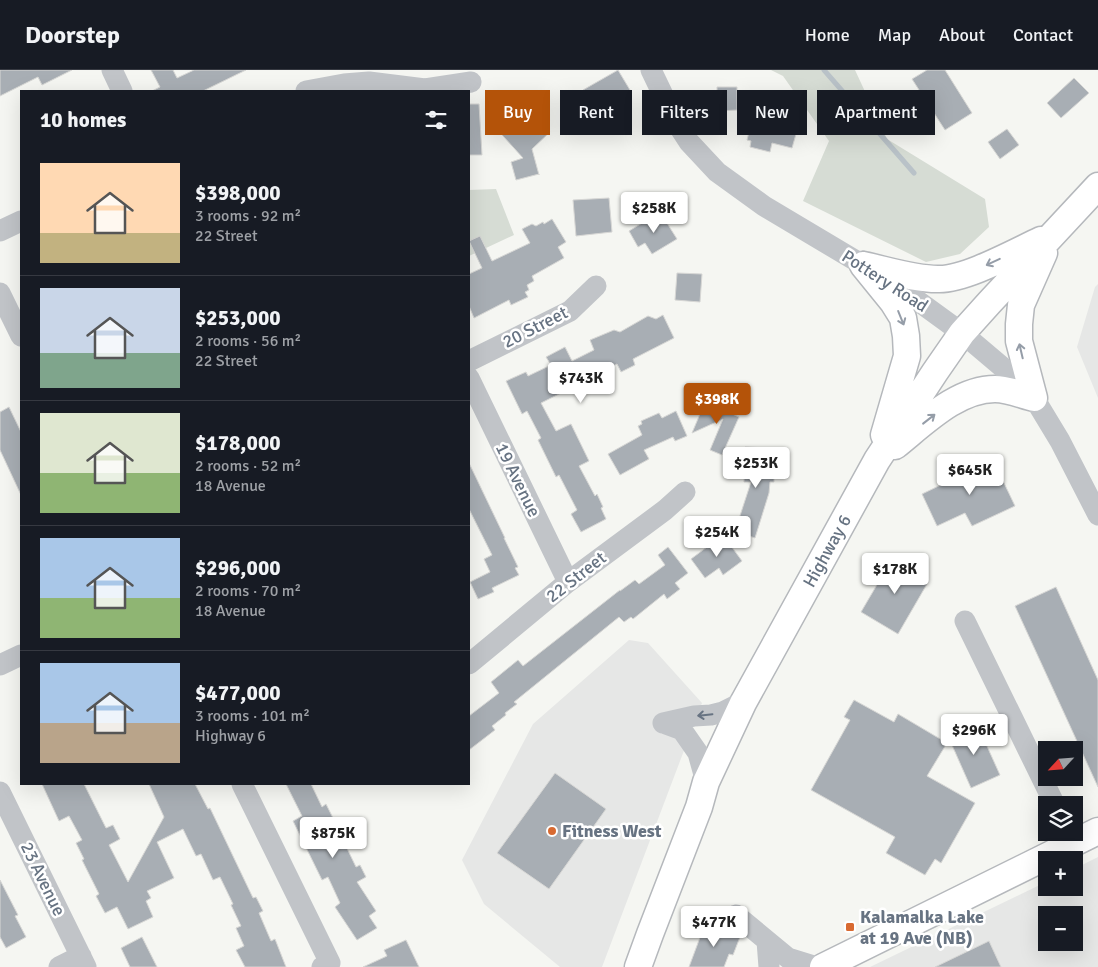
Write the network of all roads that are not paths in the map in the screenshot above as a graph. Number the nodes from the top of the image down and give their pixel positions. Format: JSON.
{"nodes":[{"id":1,"x":112,"y":70,"type":"edge"},
{"id":2,"x":651,"y":70,"type":"edge"},
{"id":3,"x":470,"y":82,"type":"dead end"},
{"id":4,"x":369,"y":87,"type":"edge"},
{"id":5,"x":122,"y":90,"type":"edge"},
{"id":6,"x":311,"y":90,"type":"edge"},
{"id":7,"x":1098,"y":186,"type":"edge"},
{"id":8,"x":20,"y":221,"type":"edge"},
{"id":9,"x":0,"y":231,"type":"edge"},
{"id":10,"x":1053,"y":234,"type":"junction"},
{"id":11,"x":863,"y":265,"type":"junction"},
{"id":12,"x":596,"y":286,"type":"dead end"},
{"id":13,"x":0,"y":293,"type":"edge"},
{"id":14,"x":20,"y":334,"type":"edge"},
{"id":15,"x":962,"y":334,"type":"junction"},
{"id":16,"x":470,"y":361,"type":"edge"},
{"id":17,"x":470,"y":380,"type":"edge"},
{"id":18,"x":1034,"y":398,"type":"junction"},
{"id":19,"x":877,"y":460,"type":"junction"},
{"id":20,"x":685,"y":492,"type":"dead end"},
{"id":21,"x":1098,"y":515,"type":"edge"},
{"id":22,"x":568,"y":582,"type":"junction"},
{"id":23,"x":965,"y":621,"type":"dead end"},
{"id":24,"x":20,"y":656,"type":"edge"},
{"id":25,"x":470,"y":663,"type":"edge"},
{"id":26,"x":0,"y":666,"type":"edge"},
{"id":27,"x":745,"y":701,"type":"junction"},
{"id":28,"x":706,"y":782,"type":"junction"},
{"id":29,"x":242,"y":785,"type":"edge"},
{"id":30,"x":0,"y":792,"type":"edge"},
{"id":31,"x":1051,"y":796,"type":"edge"},
{"id":32,"x":1098,"y":831,"type":"edge"},
{"id":33,"x":1083,"y":835,"type":"edge"},
{"id":34,"x":1065,"y":841,"type":"edge"},
{"id":35,"x":736,"y":916,"type":"dead end"},
{"id":36,"x":650,"y":934,"type":"junction"},
{"id":37,"x":768,"y":941,"type":"junction"},
{"id":38,"x":83,"y":962,"type":"edge"},
{"id":39,"x":326,"y":965,"type":"edge"},
{"id":40,"x":828,"y":966,"type":"edge"},
{"id":41,"x":59,"y":967,"type":"edge"},
{"id":42,"x":638,"y":967,"type":"edge"},
{"id":43,"x":653,"y":967,"type":"edge"},
{"id":44,"x":770,"y":967,"type":"edge"}],
"edges":[{"from":1,"to":5,"type":"street"},
{"from":2,"to":11,"type":"street","name":"Pottery Road"},
{"from":3,"to":4,"type":"street"},
{"from":4,"to":6,"type":"street"},
{"from":7,"to":10,"type":"main road","name":"Highway 6"},
{"from":8,"to":9,"type":"street"},
{"from":10,"to":11,"type":"main road","one_way":true},
{"from":10,"to":15,"type":"main road","name":"Highway 6"},
{"from":18,"to":10,"type":"main road","one_way":true},
{"from":11,"to":15,"type":"street","name":"Pottery Road"},
{"from":11,"to":19,"type":"main road","one_way":true},
{"from":12,"to":16,"type":"street","name":"20 Street"},
{"from":13,"to":14,"type":"street"},
{"from":15,"to":18,"type":"street","name":"Pottery Road"},
{"from":15,"to":19,"type":"main road","name":"Highway 6"},
{"from":17,"to":22,"type":"street","name":"19 Avenue"},
{"from":19,"to":18,"type":"main road","one_way":true},
{"from":18,"to":21,"type":"street","name":"Pottery Road"},
{"from":19,"to":27,"type":"main road","name":"Highway 6"},
{"from":20,"to":22,"type":"street","name":"22 Street"},
{"from":22,"to":25,"type":"street","name":"22 Street"},
{"from":23,"to":31,"type":"street"},
{"from":24,"to":26,"type":"street"},
{"from":27,"to":28,"type":"main road","name":"Highway 6"},
{"from":27,"to":28,"type":"street","one_way":true},
{"from":28,"to":36,"type":"main road","name":"Highway 6"},
{"from":29,"to":39,"type":"street"},
{"from":30,"to":38,"type":"street","name":"23 Avenue"},
{"from":32,"to":33,"type":"main road"},
{"from":34,"to":40,"type":"main road"},
{"from":35,"to":37,"type":"street"},
{"from":36,"to":42,"type":"main road","name":"Highway 6"},
{"from":36,"to":43,"type":"main road"},
{"from":37,"to":40,"type":"street"},
{"from":37,"to":44,"type":"street"},
{"from":38,"to":41,"type":"street"}]}
